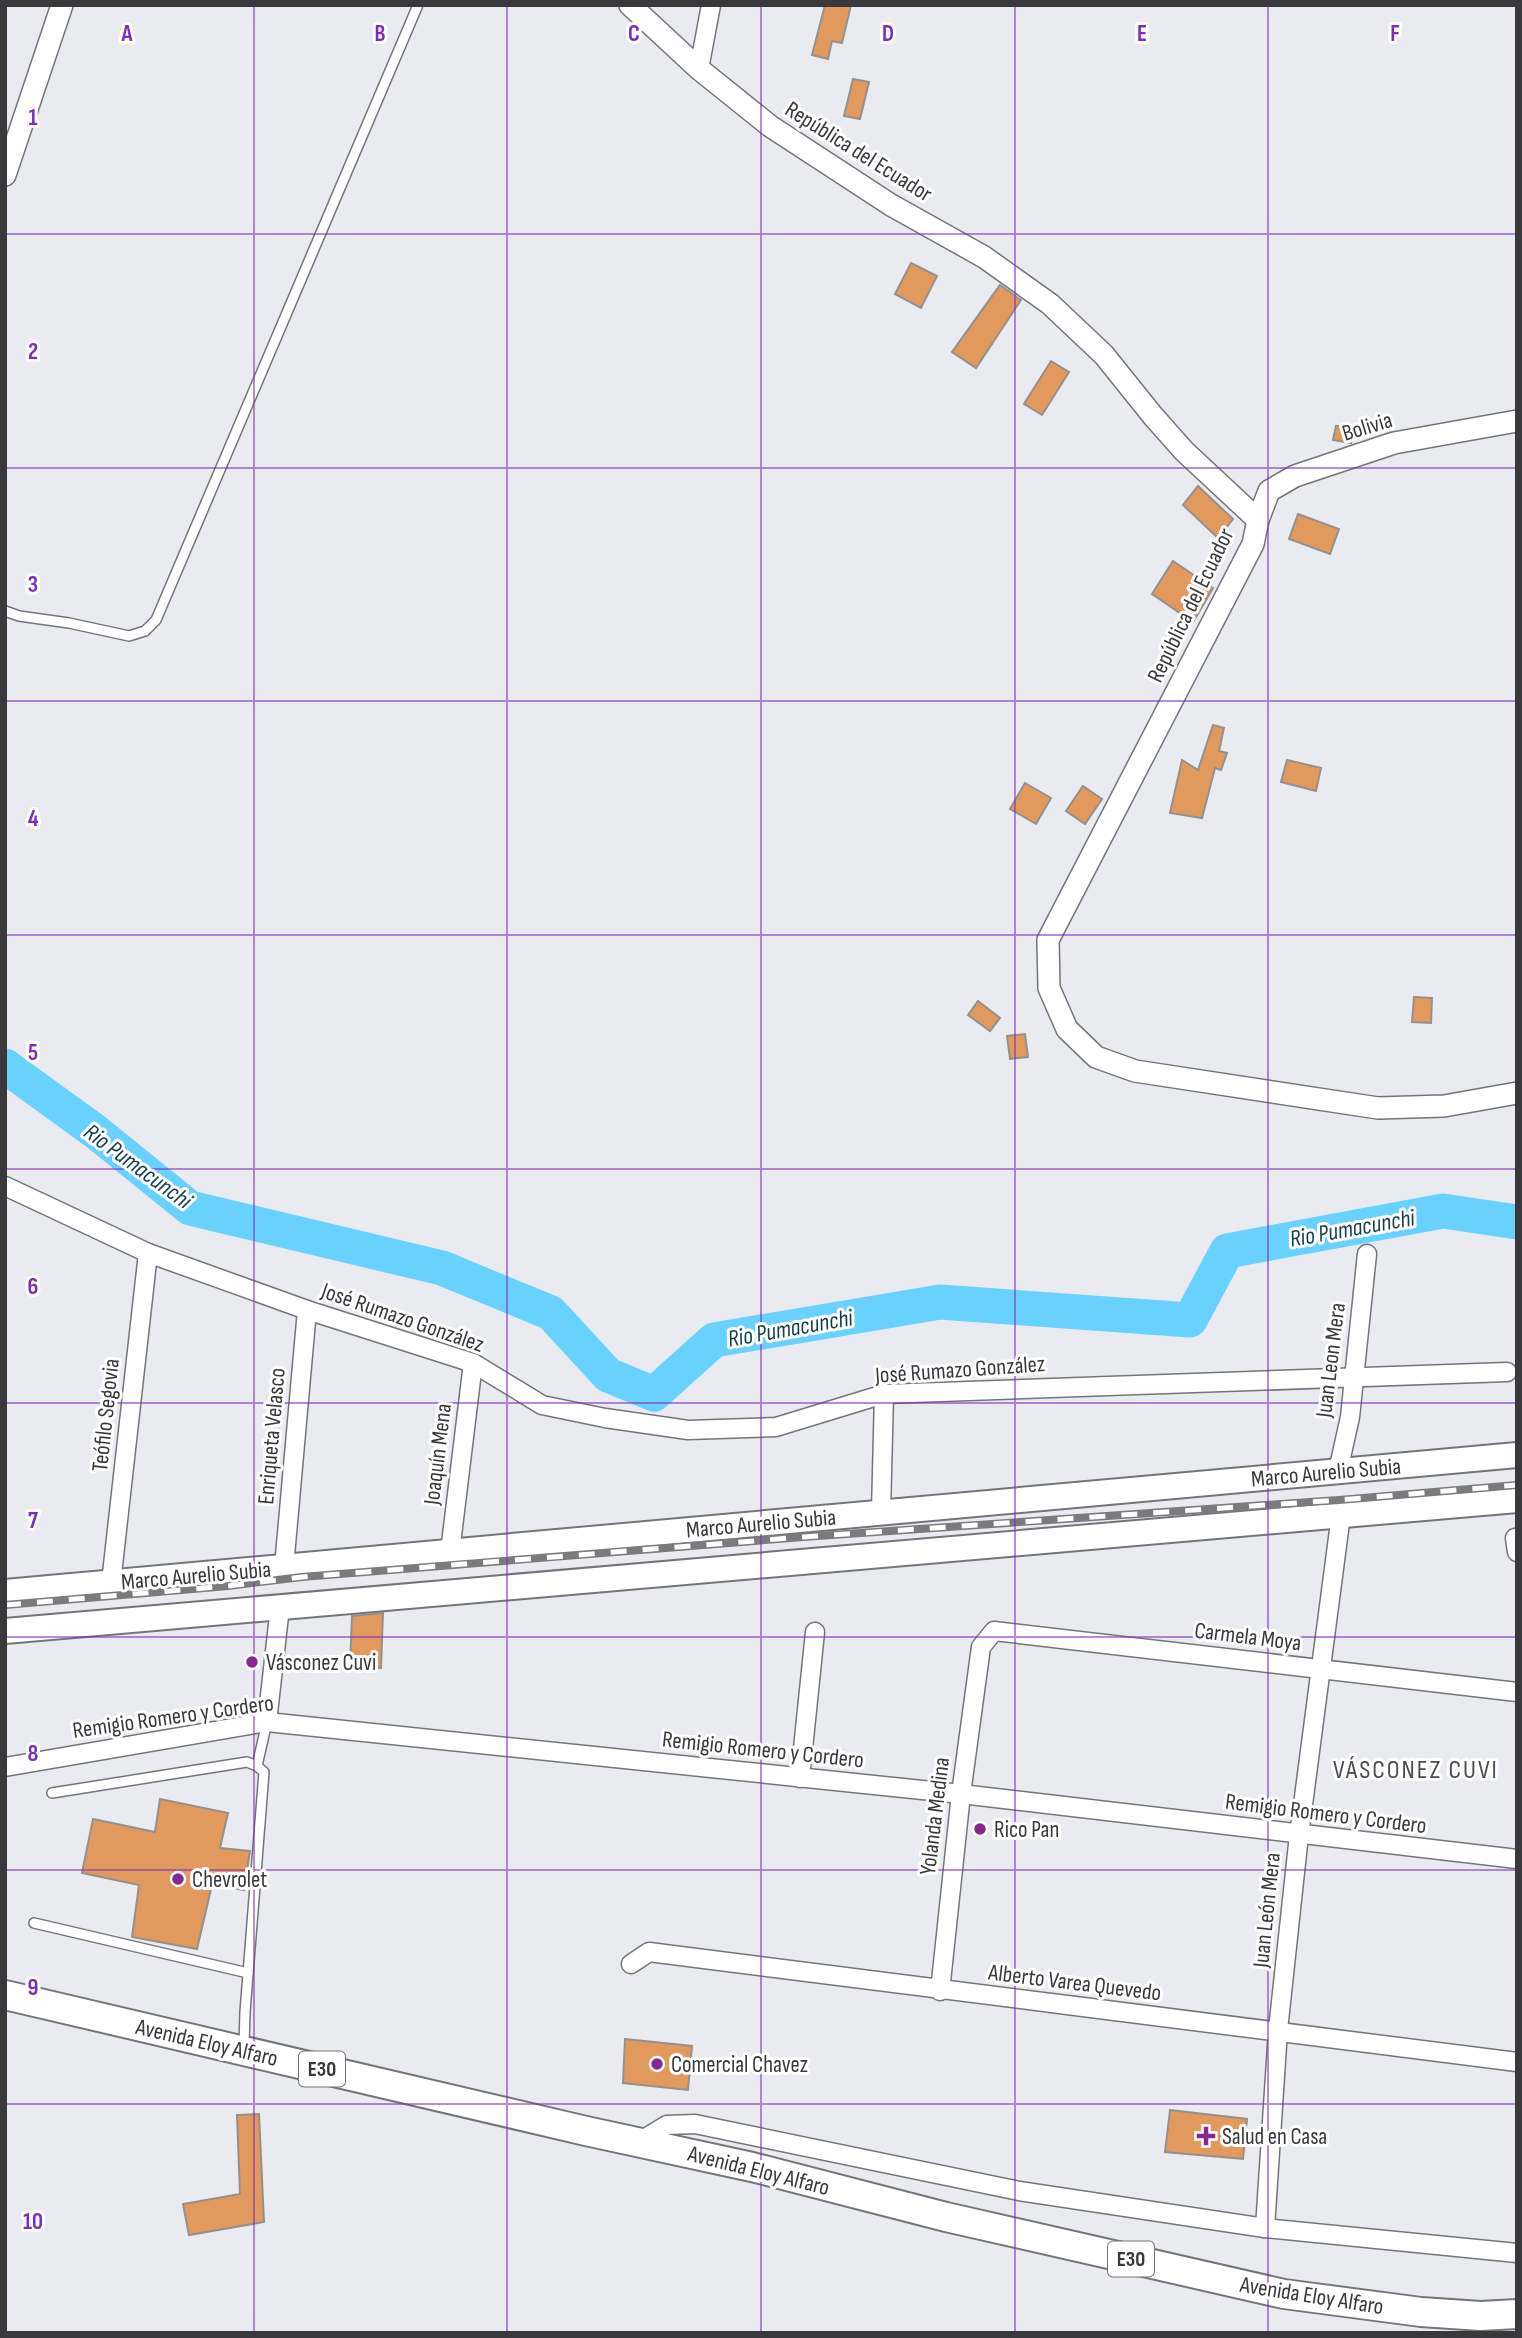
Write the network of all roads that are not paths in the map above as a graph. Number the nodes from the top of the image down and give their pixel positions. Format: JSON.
{"nodes":[{"id":1,"x":62,"y":5,"type":"edge"},
{"id":2,"x":418,"y":5,"type":"edge"},
{"id":3,"x":630,"y":5,"type":"edge"},
{"id":4,"x":711,"y":5,"type":"edge"},
{"id":5,"x":699,"y":69,"type":"junction"},
{"id":6,"x":5,"y":175,"type":"edge"},
{"id":7,"x":1517,"y":421,"type":"edge"},
{"id":8,"x":1258,"y":520,"type":"junction"},
{"id":9,"x":5,"y":611,"type":"edge"},
{"id":10,"x":1517,"y":1093,"type":"edge"},
{"id":11,"x":5,"y":1186,"type":"edge"},
{"id":12,"x":148,"y":1253,"type":"junction"},
{"id":13,"x":1367,"y":1254,"type":"dead end"},
{"id":14,"x":307,"y":1310,"type":"junction"},
{"id":15,"x":472,"y":1363,"type":"junction"},
{"id":16,"x":1507,"y":1372,"type":"dead end"},
{"id":17,"x":1353,"y":1376,"type":"junction"},
{"id":18,"x":884,"y":1394,"type":"junction"},
{"id":19,"x":1517,"y":1455,"type":"edge"},
{"id":20,"x":1338,"y":1471,"type":"junction"},
{"id":21,"x":1517,"y":1500,"type":"edge"},
{"id":22,"x":881,"y":1512,"type":"junction"},
{"id":23,"x":1341,"y":1515,"type":"junction"},
{"id":24,"x":450,"y":1552,"type":"junction"},
{"id":25,"x":284,"y":1567,"type":"junction"},
{"id":26,"x":111,"y":1583,"type":"junction"},
{"id":27,"x":5,"y":1592,"type":"edge"},
{"id":28,"x":279,"y":1607,"type":"junction"},
{"id":29,"x":5,"y":1631,"type":"edge"},
{"id":30,"x":815,"y":1632,"type":"dead end"},
{"id":31,"x":981,"y":1647,"type":"joint"},
{"id":32,"x":1321,"y":1669,"type":"junction"},
{"id":33,"x":1517,"y":1692,"type":"edge"},
{"id":34,"x":267,"y":1723,"type":"junction"},
{"id":35,"x":257,"y":1766,"type":"junction"},
{"id":36,"x":5,"y":1767,"type":"edge"},
{"id":37,"x":800,"y":1778,"type":"junction"},
{"id":38,"x":52,"y":1793,"type":"dead end"},
{"id":39,"x":961,"y":1794,"type":"junction"},
{"id":40,"x":1299,"y":1835,"type":"junction"},
{"id":41,"x":1517,"y":1859,"type":"edge"},
{"id":42,"x":34,"y":1923,"type":"dead end"},
{"id":43,"x":631,"y":1964,"type":"dead end"},
{"id":44,"x":248,"y":1973,"type":"junction"},
{"id":45,"x":940,"y":1991,"type":"junction"},
{"id":46,"x":5,"y":1994,"type":"edge"},
{"id":47,"x":1278,"y":2030,"type":"junction"},
{"id":48,"x":244,"y":2051,"type":"junction"},
{"id":49,"x":1517,"y":2062,"type":"edge"},
{"id":50,"x":639,"y":2142,"type":"junction"},
{"id":51,"x":1265,"y":2228,"type":"junction"},
{"id":52,"x":1517,"y":2253,"type":"edge"},
{"id":53,"x":1517,"y":2314,"type":"edge"}],
"edges":[{"from":1,"to":6,"type":"street"},
{"from":2,"to":9,"type":"lane"},
{"from":3,"to":5,"type":"street","name":"República del Ecuador"},
{"from":4,"to":5,"type":"street"},
{"from":5,"to":8,"type":"street","name":"República del Ecuador"},
{"from":7,"to":8,"type":"street","name":"Bolivia"},
{"from":8,"to":10,"type":"street","name":"República del Ecuador"},
{"from":11,"to":12,"type":"street","name":"José Rumazo González"},
{"from":12,"to":14,"type":"street","name":"José Rumazo González"},
{"from":12,"to":26,"type":"street","name":"Teófilo Segovia"},
{"from":13,"to":17,"type":"street","name":"Juan Leon Mera"},
{"from":14,"to":15,"type":"street","name":"José Rumazo González"},
{"from":14,"to":25,"type":"street","name":"Enriqueta Velasco"},
{"from":15,"to":18,"type":"street","name":"José Rumazo González"},
{"from":15,"to":24,"type":"street","name":"Joaquín Mena"},
{"from":16,"to":17,"type":"street","name":"José Rumazo González"},
{"from":17,"to":18,"type":"street","name":"José Rumazo González"},
{"from":17,"to":20,"type":"street","name":"Juan Leon Mera"},
{"from":18,"to":22,"type":"street"},
{"from":19,"to":20,"type":"main road","name":"Marco Aurelio Subia"},
{"from":20,"to":22,"type":"main road","name":"Marco Aurelio Subia"},
{"from":21,"to":23,"type":"main road","name":"Marco Aurelio Subia"},
{"from":22,"to":24,"type":"main road","name":"Marco Aurelio Subia"},
{"from":23,"to":28,"type":"main road","name":"Marco Aurelio Subia"},
{"from":23,"to":32,"type":"street","name":"Juan León Mera"},
{"from":24,"to":25,"type":"main road","name":"Marco Aurelio Subia"},
{"from":25,"to":26,"type":"main road","name":"Marco Aurelio Subia"},
{"from":26,"to":27,"type":"main road","name":"Marco Aurelio Subia"},
{"from":28,"to":29,"type":"main road","name":"Marco Aurelio Subia"},
{"from":28,"to":34,"type":"street"},
{"from":30,"to":37,"type":"street"},
{"from":31,"to":32,"type":"street","name":"Carmela Moya"},
{"from":31,"to":39,"type":"street","name":"Yolanda Medina"},
{"from":32,"to":33,"type":"street","name":"Carmela Moya"},
{"from":32,"to":40,"type":"street","name":"Juan León Mera"},
{"from":34,"to":35,"type":"lane"},
{"from":34,"to":36,"type":"street","name":"Remigio Romero y Cordero"},
{"from":34,"to":37,"type":"street","name":"Remigio Romero y Cordero"},
{"from":35,"to":38,"type":"lane"},
{"from":35,"to":44,"type":"lane"},
{"from":37,"to":39,"type":"street","name":"Remigio Romero y Cordero"},
{"from":39,"to":40,"type":"street","name":"Remigio Romero y Cordero"},
{"from":39,"to":45,"type":"street","name":"Yolanda Medina"},
{"from":40,"to":41,"type":"street","name":"Remigio Romero y Cordero"},
{"from":40,"to":47,"type":"street","name":"Juan León Mera"},
{"from":42,"to":44,"type":"lane"},
{"from":43,"to":45,"type":"street","name":"Alberto Varea Quevedo"},
{"from":44,"to":48,"type":"lane"},
{"from":45,"to":47,"type":"street","name":"Alberto Varea Quevedo"},
{"from":46,"to":48,"type":"main road","name":"Avenida Eloy Alfaro","number":"E30"},
{"from":47,"to":49,"type":"street","name":"Alberto Varea Quevedo"},
{"from":47,"to":51,"type":"street","name":"Juan León Mera"},
{"from":48,"to":50,"type":"main road","name":"Avenida Eloy Alfaro","number":"E30"},
{"from":50,"to":51,"type":"street"},
{"from":50,"to":53,"type":"main road","name":"Avenida Eloy Alfaro","number":"E30"},
{"from":51,"to":52,"type":"street"}]}
